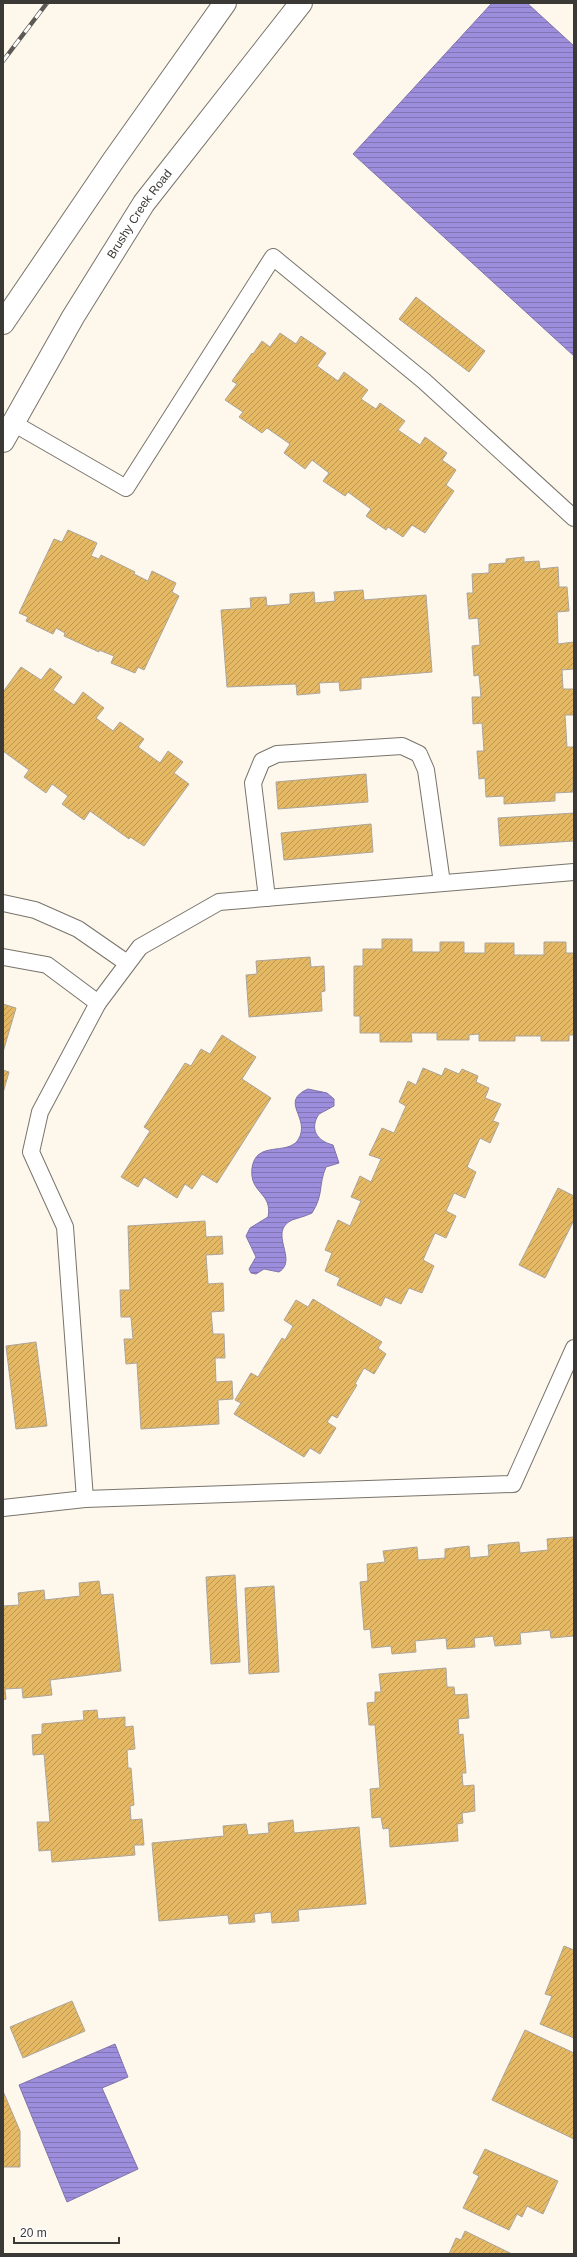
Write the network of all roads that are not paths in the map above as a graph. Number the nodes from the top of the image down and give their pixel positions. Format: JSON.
{"nodes":[{"id":1,"x":225,"y":3,"type":"edge"},
{"id":2,"x":301,"y":3,"type":"edge"},
{"id":3,"x":3,"y":323,"type":"edge"},
{"id":4,"x":8,"y":432,"type":"edge"},
{"id":5,"x":574,"y":518,"type":"edge"},
{"id":6,"x":574,"y":872,"type":"edge"},
{"id":7,"x":442,"y":883,"type":"junction"},
{"id":8,"x":267,"y":898,"type":"junction"},
{"id":9,"x":3,"y":903,"type":"edge"},
{"id":10,"x":3,"y":957,"type":"edge"},
{"id":11,"x":128,"y":963,"type":"junction"},
{"id":12,"x":98,"y":1003,"type":"junction"},
{"id":13,"x":574,"y":1348,"type":"edge"},
{"id":14,"x":86,"y":1499,"type":"junction"},
{"id":15,"x":3,"y":1508,"type":"edge"}],
"edges":[{"from":1,"to":3,"type":"main road"},
{"from":2,"to":4,"type":"main road","name":"Brushy Creek Road"},
{"from":4,"to":5,"type":"lane"},
{"from":6,"to":7,"type":"lane"},
{"from":7,"to":8,"type":"lane"},
{"from":7,"to":8,"type":"lane"},
{"from":8,"to":11,"type":"lane"},
{"from":9,"to":11,"type":"lane"},
{"from":10,"to":12,"type":"lane"},
{"from":11,"to":12,"type":"lane"},
{"from":12,"to":14,"type":"lane"},
{"from":13,"to":14,"type":"lane"},
{"from":14,"to":15,"type":"lane"}]}
